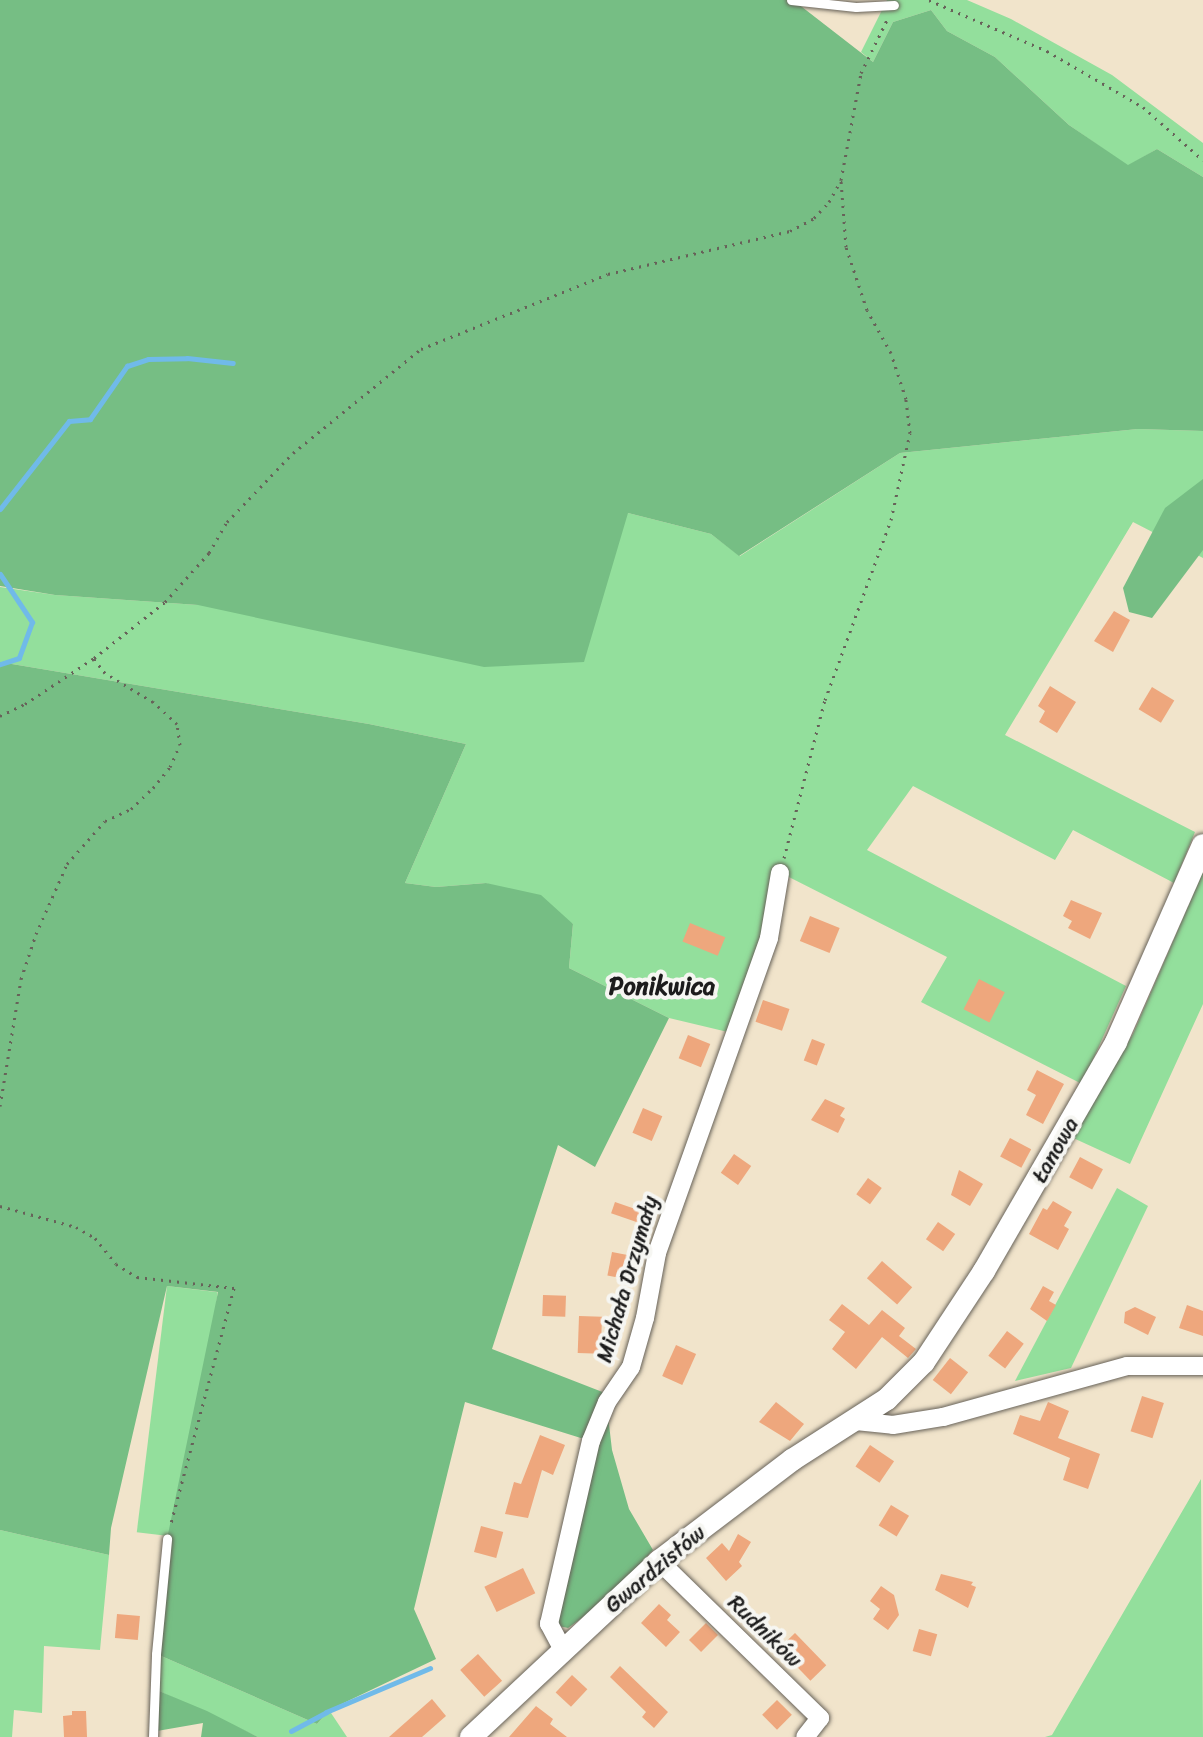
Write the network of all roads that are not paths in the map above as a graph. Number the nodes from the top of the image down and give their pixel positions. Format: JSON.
{"nodes":[{"id":1,"x":791,"y":0,"type":"edge"},
{"id":2,"x":894,"y":5,"type":"road end"},
{"id":3,"x":1203,"y":845,"type":"edge"},
{"id":4,"x":780,"y":873,"type":"road end"},
{"id":5,"x":1203,"y":1366,"type":"edge"},
{"id":6,"x":856,"y":1421,"type":"junction"},
{"id":7,"x":167,"y":1539,"type":"road end"},
{"id":8,"x":659,"y":1561,"type":"junction"},
{"id":9,"x":563,"y":1650,"type":"junction"},
{"id":10,"x":153,"y":1737,"type":"edge"},
{"id":11,"x":471,"y":1737,"type":"edge"},
{"id":12,"x":805,"y":1737,"type":"edge"}],
"edges":[{"from":1,"to":2,"type":"lane"},
{"from":3,"to":6,"type":"street","name":"Łanowa"},
{"from":4,"to":9,"type":"street","name":"Michała Drzymały"},
{"from":5,"to":6,"type":"street"},
{"from":6,"to":8,"type":"street","name":"Gwardzistów"},
{"from":7,"to":10,"type":"lane"},
{"from":8,"to":9,"type":"street","name":"Gwardzistów"},
{"from":8,"to":12,"type":"street","name":"Rudników"},
{"from":9,"to":11,"type":"street","name":"Gwardzistów"}]}
